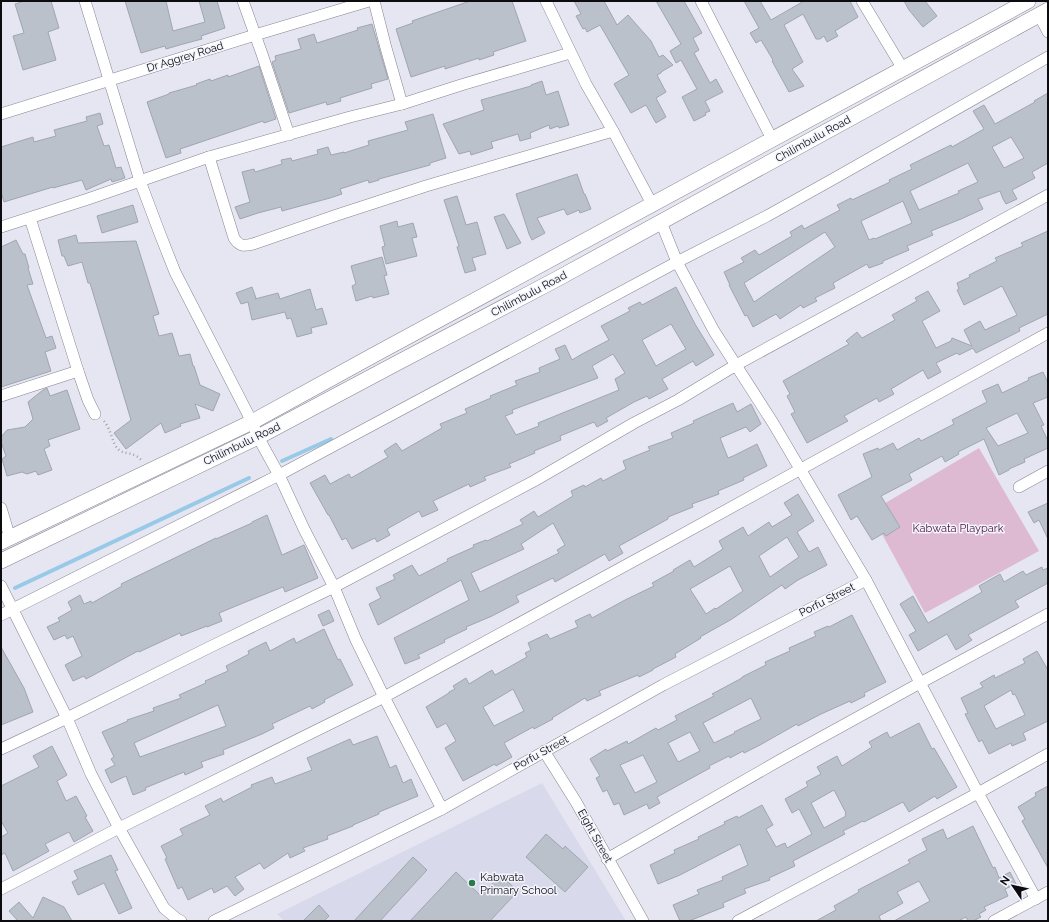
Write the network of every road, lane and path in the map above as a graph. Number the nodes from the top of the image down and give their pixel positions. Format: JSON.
{"nodes":[{"id":1,"x":85,"y":1,"type":"edge"},
{"id":2,"x":243,"y":1,"type":"edge"},
{"id":3,"x":369,"y":1,"type":"edge"},
{"id":4,"x":374,"y":1,"type":"edge"},
{"id":5,"x":546,"y":1,"type":"edge"},
{"id":6,"x":701,"y":1,"type":"edge"},
{"id":7,"x":862,"y":1,"type":"edge"},
{"id":8,"x":1026,"y":2,"type":"edge"},
{"id":9,"x":1043,"y":13,"type":"edge"},
{"id":10,"x":1048,"y":32,"type":"edge"},
{"id":11,"x":255,"y":35,"type":"junction"},
{"id":12,"x":570,"y":53,"type":"junction"},
{"id":13,"x":1048,"y":57,"type":"edge"},
{"id":14,"x":903,"y":69,"type":"junction"},
{"id":15,"x":110,"y":80,"type":"junction"},
{"id":16,"x":402,"y":104,"type":"junction"},
{"id":17,"x":1,"y":114,"type":"edge"},
{"id":18,"x":613,"y":131,"type":"junction"},
{"id":19,"x":289,"y":135,"type":"junction"},
{"id":20,"x":772,"y":139,"type":"junction"},
{"id":21,"x":209,"y":157,"type":"junction"},
{"id":22,"x":140,"y":181,"type":"junction"},
{"id":23,"x":1048,"y":195,"type":"edge"},
{"id":24,"x":652,"y":204,"type":"junction"},
{"id":25,"x":30,"y":218,"type":"junction"},
{"id":26,"x":661,"y":222,"type":"junction"},
{"id":27,"x":1,"y":227,"type":"edge"},
{"id":28,"x":677,"y":262,"type":"junction"},
{"id":29,"x":1048,"y":333,"type":"edge"},
{"id":30,"x":736,"y":365,"type":"junction"},
{"id":31,"x":78,"y":371,"type":"junction"},
{"id":32,"x":1,"y":396,"type":"edge"},
{"id":33,"x":96,"y":414,"type":"joint"},
{"id":34,"x":252,"y":422,"type":"junction"},
{"id":35,"x":258,"y":436,"type":"junction"},
{"id":36,"x":800,"y":469,"type":"junction"},
{"id":37,"x":150,"y":470,"type":"junction"},
{"id":38,"x":1048,"y":471,"type":"edge"},
{"id":39,"x":279,"y":475,"type":"junction"},
{"id":40,"x":1019,"y":487,"type":"dead end"},
{"id":41,"x":1,"y":508,"type":"edge"},
{"id":42,"x":6,"y":540,"type":"edge"},
{"id":43,"x":1,"y":561,"type":"edge"},
{"id":44,"x":866,"y":580,"type":"junction"},
{"id":45,"x":1,"y":586,"type":"edge"},
{"id":46,"x":334,"y":587,"type":"junction"},
{"id":47,"x":13,"y":609,"type":"junction"},
{"id":48,"x":1048,"y":614,"type":"edge"},
{"id":49,"x":1,"y":615,"type":"edge"},
{"id":50,"x":920,"y":683,"type":"junction"},
{"id":51,"x":384,"y":697,"type":"junction"},
{"id":52,"x":67,"y":718,"type":"junction"},
{"id":53,"x":1,"y":749,"type":"edge"},
{"id":54,"x":544,"y":751,"type":"junction"},
{"id":55,"x":1048,"y":754,"type":"edge"},
{"id":56,"x":978,"y":793,"type":"junction"},
{"id":57,"x":442,"y":809,"type":"junction"},
{"id":58,"x":119,"y":828,"type":"junction"},
{"id":59,"x":607,"y":859,"type":"junction"},
{"id":60,"x":1,"y":889,"type":"edge"},
{"id":61,"x":1048,"y":892,"type":"edge"},
{"id":62,"x":1036,"y":899,"type":"junction"},
{"id":63,"x":182,"y":921,"type":"edge"},
{"id":64,"x":214,"y":921,"type":"edge"},
{"id":65,"x":643,"y":921,"type":"edge"},
{"id":66,"x":738,"y":921,"type":"edge"},
{"id":67,"x":994,"y":921,"type":"edge"}],
"edges":[{"from":1,"to":15,"type":"street"},
{"from":2,"to":11,"type":"street"},
{"from":3,"to":11,"type":"street","name":"Dr Aggrey Road"},
{"from":4,"to":16,"type":"street"},
{"from":5,"to":12,"type":"street"},
{"from":6,"to":20,"type":"street"},
{"from":7,"to":14,"type":"street"},
{"from":8,"to":14,"type":"main road","name":"Chilimbulu Road"},
{"from":9,"to":10,"type":"street"},
{"from":9,"to":26,"type":"main road","name":"Chilimbulu Road"},
{"from":11,"to":15,"type":"street","name":"Dr Aggrey Road"},
{"from":11,"to":19,"type":"street"},
{"from":12,"to":16,"type":"street"},
{"from":12,"to":18,"type":"street"},
{"from":13,"to":28,"type":"street"},
{"from":14,"to":20,"type":"main road","name":"Chilimbulu Road"},
{"from":15,"to":17,"type":"street","name":"Dr Aggrey Road"},
{"from":15,"to":22,"type":"street"},
{"from":16,"to":19,"type":"street"},
{"from":18,"to":21,"type":"street"},
{"from":18,"to":24,"type":"street"},
{"from":19,"to":21,"type":"street"},
{"from":20,"to":24,"type":"main road","name":"Chilimbulu Road"},
{"from":21,"to":22,"type":"street"},
{"from":22,"to":25,"type":"street"},
{"from":22,"to":34,"type":"street"},
{"from":23,"to":30,"type":"street"},
{"from":24,"to":34,"type":"main road","name":"Chilimbulu Road"},
{"from":25,"to":27,"type":"street"},
{"from":25,"to":31,"type":"street"},
{"from":26,"to":28,"type":"street"},
{"from":26,"to":35,"type":"main road","name":"Chilimbulu Road"},
{"from":28,"to":30,"type":"street"},
{"from":28,"to":39,"type":"street"},
{"from":29,"to":36,"type":"street"},
{"from":30,"to":36,"type":"street"},
{"from":30,"to":46,"type":"street"},
{"from":31,"to":32,"type":"street"},
{"from":31,"to":33,"type":"street"},
{"from":33,"to":37,"type":"path"},
{"from":34,"to":35,"type":"street"},
{"from":34,"to":37,"type":"main road","name":"Chilimbulu Road"},
{"from":35,"to":39,"type":"street"},
{"from":35,"to":43,"type":"main road","name":"Chilimbulu Road"},
{"from":36,"to":44,"type":"street"},
{"from":36,"to":51,"type":"street"},
{"from":37,"to":42,"type":"main road","name":"Chilimbulu Road"},
{"from":38,"to":40,"type":"street"},
{"from":39,"to":46,"type":"street"},
{"from":39,"to":47,"type":"street"},
{"from":41,"to":42,"type":"street"},
{"from":44,"to":50,"type":"street"},
{"from":44,"to":54,"type":"street","name":"Porfu Street"},
{"from":45,"to":47,"type":"street"},
{"from":46,"to":51,"type":"street"},
{"from":46,"to":52,"type":"street"},
{"from":47,"to":49,"type":"street"},
{"from":47,"to":52,"type":"street"},
{"from":48,"to":50,"type":"street"},
{"from":50,"to":56,"type":"street"},
{"from":50,"to":59,"type":"street"},
{"from":51,"to":57,"type":"street"},
{"from":51,"to":58,"type":"street"},
{"from":52,"to":53,"type":"street"},
{"from":52,"to":58,"type":"street"},
{"from":54,"to":57,"type":"street","name":"Porfu Street"},
{"from":54,"to":59,"type":"street","name":"Eight Street"},
{"from":55,"to":56,"type":"street"},
{"from":56,"to":62,"type":"street"},
{"from":56,"to":66,"type":"street"},
{"from":57,"to":64,"type":"street","name":"Porfu Street"},
{"from":58,"to":60,"type":"street"},
{"from":58,"to":63,"type":"street"},
{"from":59,"to":65,"type":"street","name":"Eight Street"},
{"from":61,"to":62,"type":"street"},
{"from":62,"to":67,"type":"street"}]}
